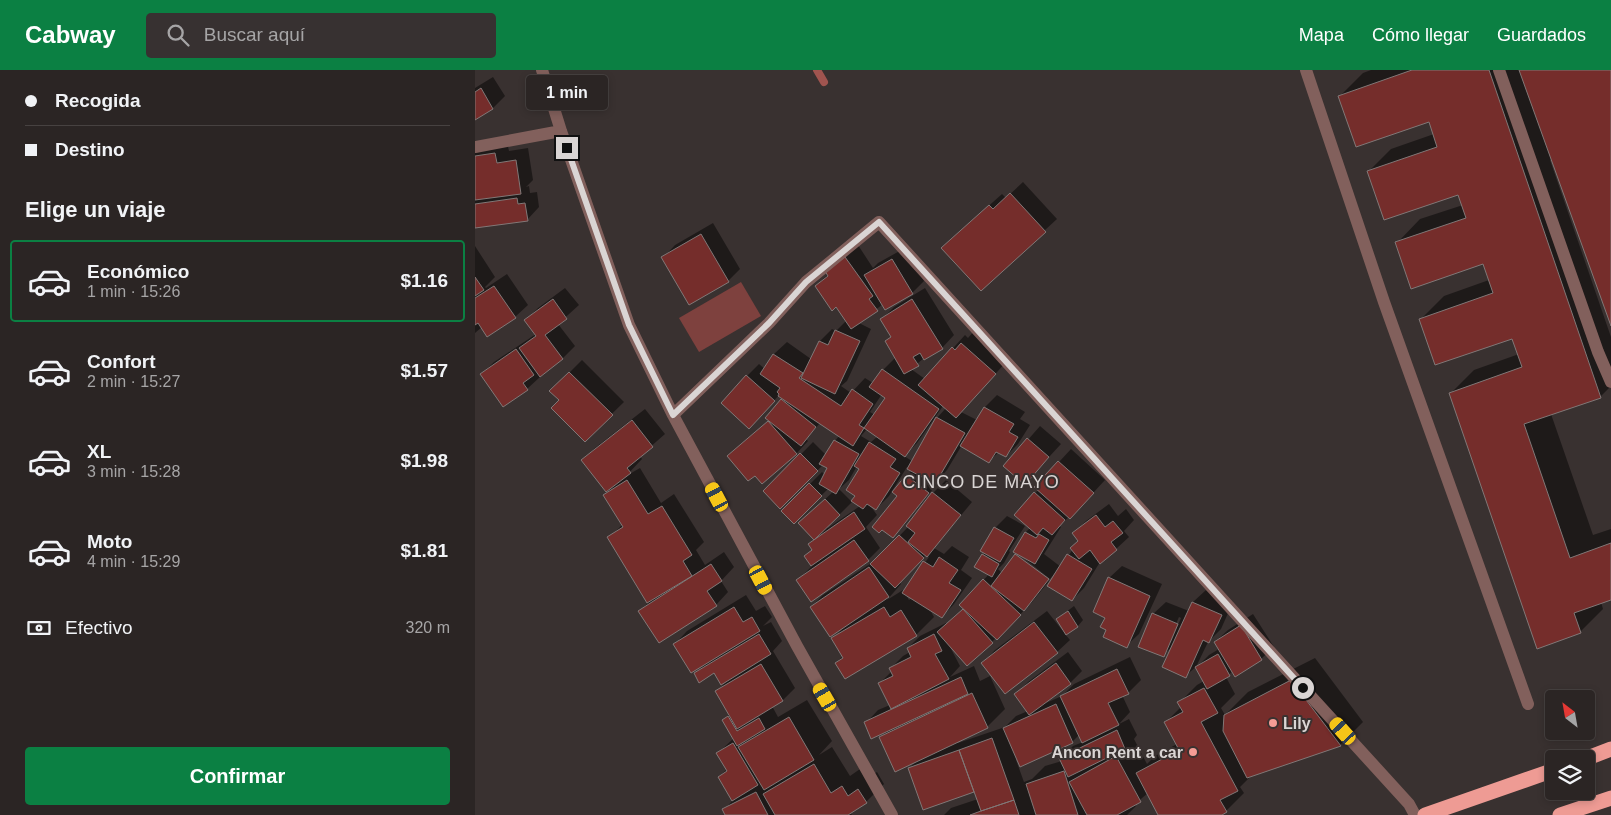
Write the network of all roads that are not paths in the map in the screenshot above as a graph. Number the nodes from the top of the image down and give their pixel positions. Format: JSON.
{"nodes":[{"id":1,"x":542,"y":70,"type":"edge"},
{"id":2,"x":1305,"y":70,"type":"edge"},
{"id":3,"x":1499,"y":70,"type":"edge"},
{"id":4,"x":561,"y":131,"type":"junction"},
{"id":5,"x":475,"y":147,"type":"edge"},
{"id":6,"x":1611,"y":382,"type":"edge"},
{"id":7,"x":673,"y":415,"type":"junction"},
{"id":8,"x":1528,"y":704,"type":"dead end"},
{"id":9,"x":1611,"y":749,"type":"edge"},
{"id":10,"x":1595,"y":755,"type":"edge"},
{"id":11,"x":1545,"y":773,"type":"edge"},
{"id":12,"x":1611,"y":798,"type":"edge"},
{"id":13,"x":892,"y":815,"type":"edge"},
{"id":14,"x":1415,"y":815,"type":"edge"},
{"id":15,"x":1425,"y":815,"type":"edge"},
{"id":16,"x":1560,"y":815,"type":"edge"}],
"edges":[{"from":1,"to":4,"type":"street"},
{"from":2,"to":8,"type":"street"},
{"from":3,"to":6,"type":"street"},
{"from":4,"to":5,"type":"street"},
{"from":4,"to":7,"type":"street"},
{"from":7,"to":13,"type":"street"},
{"from":7,"to":14,"type":"street"},
{"from":9,"to":10,"type":"highway"},
{"from":11,"to":15,"type":"highway"},
{"from":12,"to":16,"type":"highway"}]}
